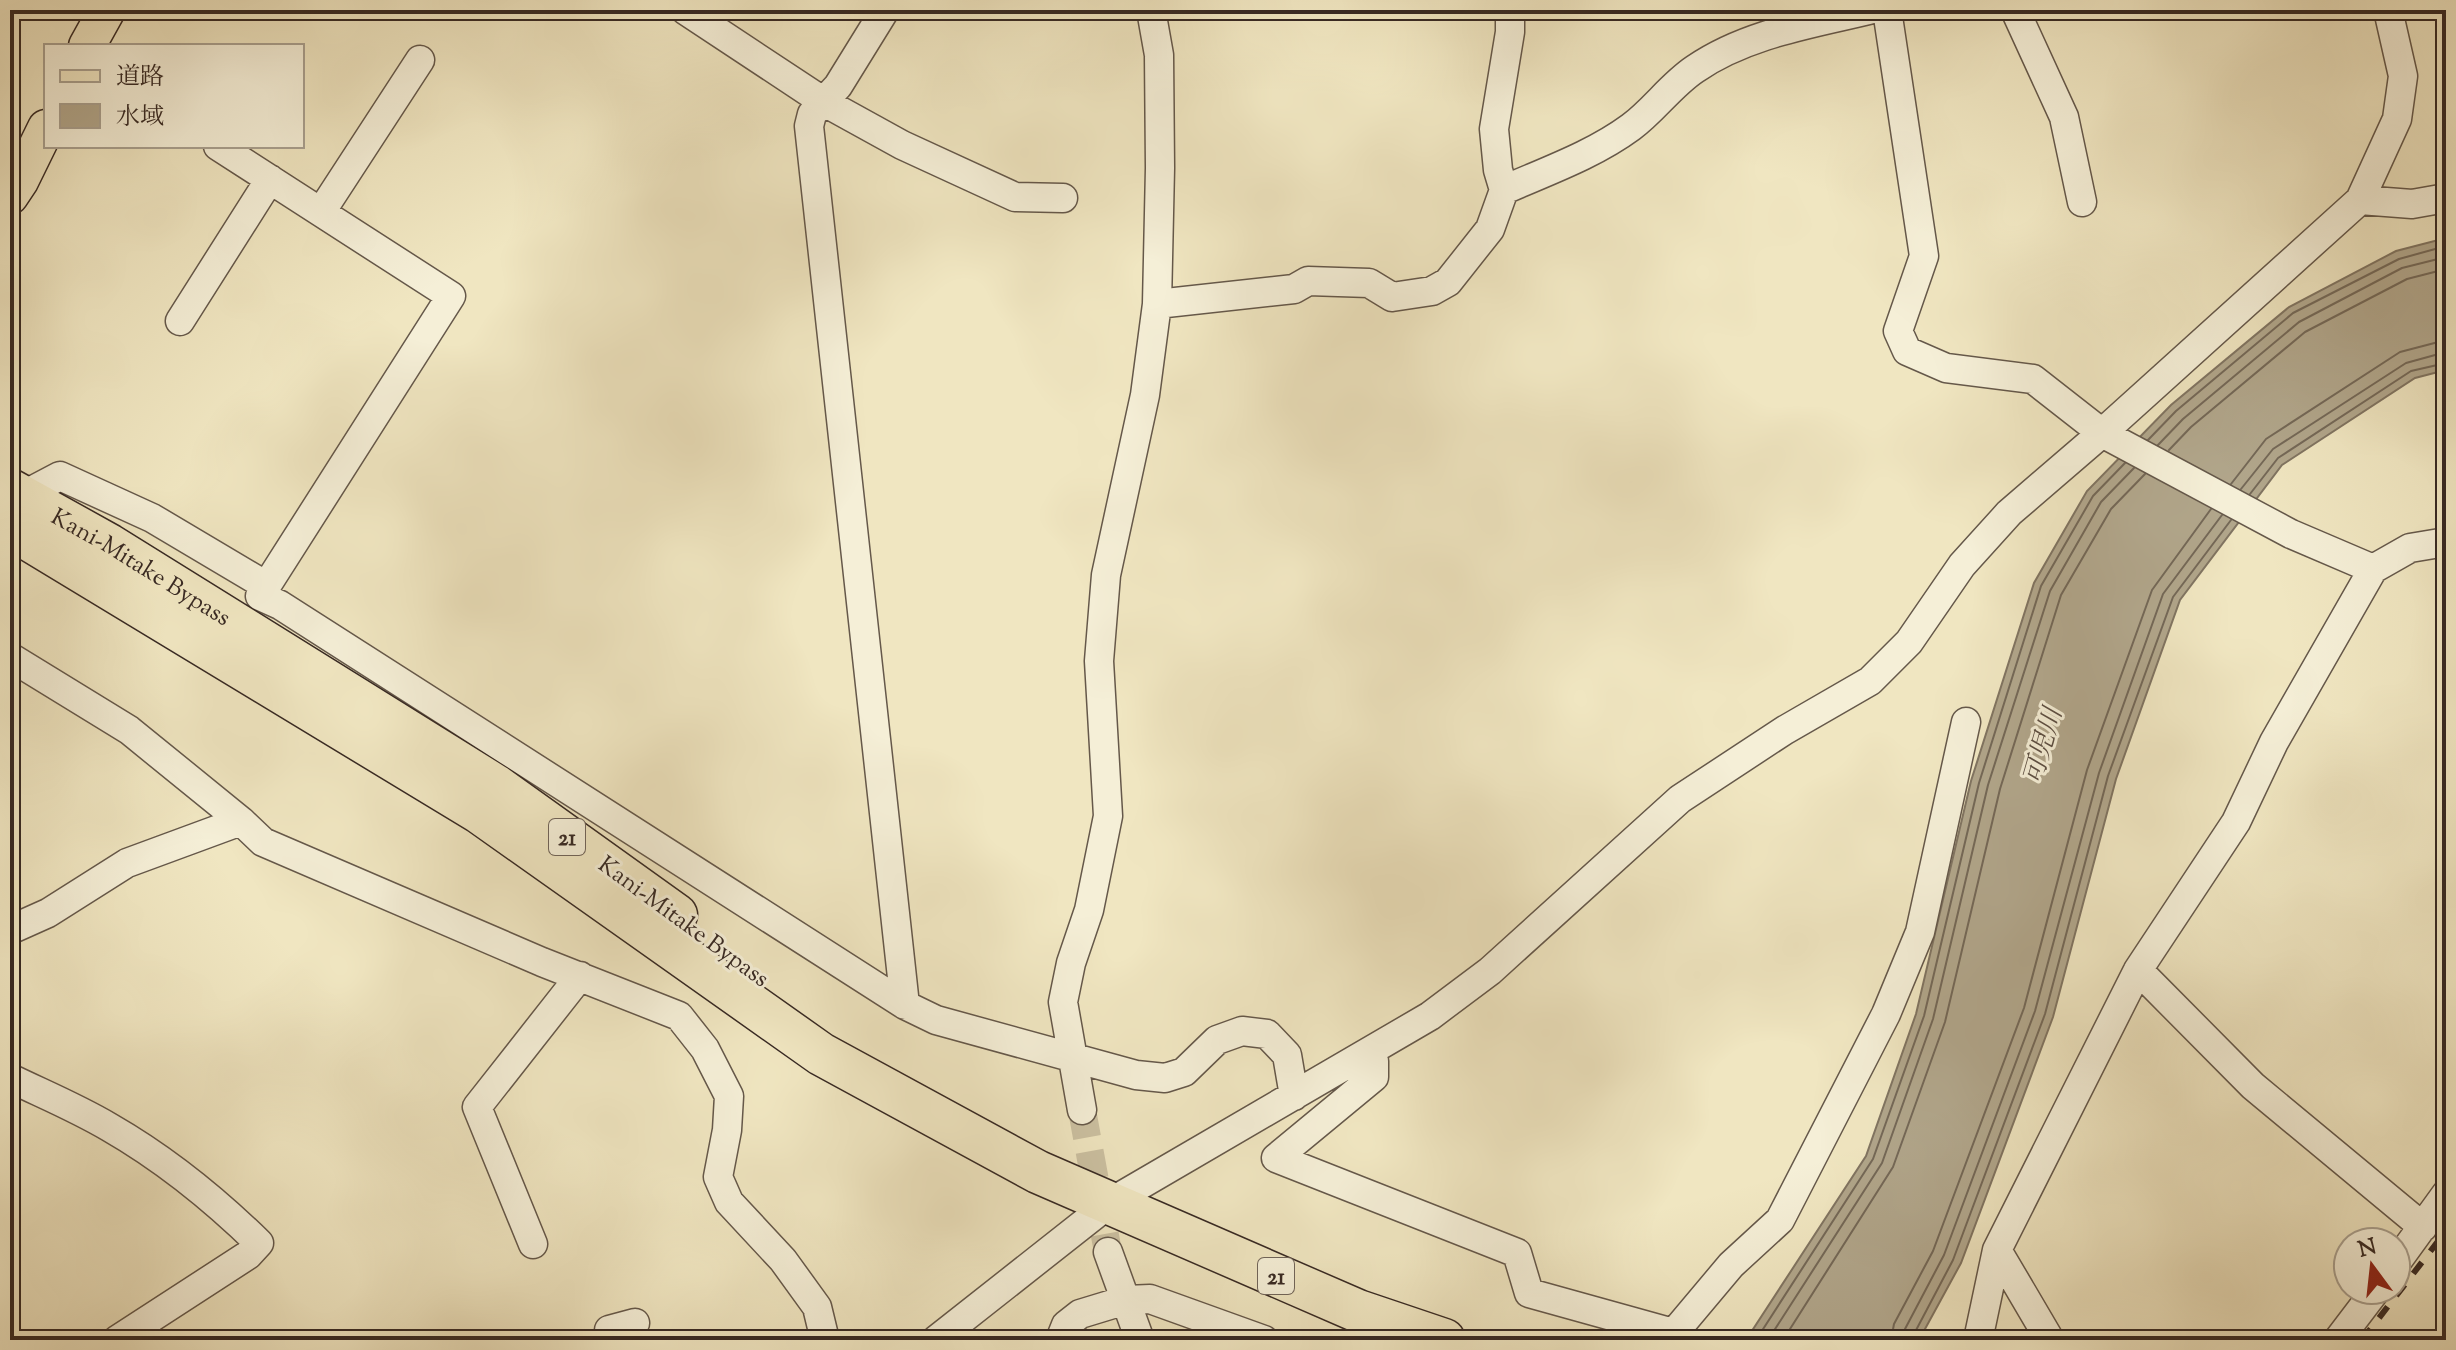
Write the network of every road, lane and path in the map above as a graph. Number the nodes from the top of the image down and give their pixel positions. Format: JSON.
{"nodes":[{"id":1,"x":107,"y":10,"type":"edge"},
{"id":2,"x":685,"y":10,"type":"edge"},
{"id":3,"x":885,"y":10,"type":"edge"},
{"id":4,"x":1151,"y":10,"type":"edge"},
{"id":5,"x":1510,"y":10,"type":"edge"},
{"id":6,"x":1869,"y":10,"type":"edge"},
{"id":7,"x":1887,"y":10,"type":"edge"},
{"id":8,"x":2015,"y":10,"type":"edge"},
{"id":9,"x":2388,"y":10,"type":"edge"},
{"id":10,"x":88,"y":44,"type":"edge"},
{"id":11,"x":420,"y":60,"type":"dead end"},
{"id":12,"x":824,"y":102,"type":"junction"},
{"id":13,"x":44,"y":132,"type":"edge"},
{"id":14,"x":221,"y":148,"type":"edge"},
{"id":15,"x":270,"y":179,"type":"junction"},
{"id":16,"x":1504,"y":190,"type":"junction"},
{"id":17,"x":10,"y":196,"type":"edge"},
{"id":18,"x":1063,"y":198,"type":"dead end"},
{"id":19,"x":2446,"y":198,"type":"edge"},
{"id":20,"x":2360,"y":200,"type":"junction"},
{"id":21,"x":2082,"y":202,"type":"dead end"},
{"id":22,"x":321,"y":212,"type":"junction"},
{"id":23,"x":1157,"y":304,"type":"junction"},
{"id":24,"x":180,"y":321,"type":"dead end"},
{"id":25,"x":2102,"y":433,"type":"junction"},
{"id":26,"x":14,"y":504,"type":"edge"},
{"id":27,"x":2446,"y":542,"type":"edge"},
{"id":28,"x":2373,"y":569,"type":"junction"},
{"id":29,"x":265,"y":585,"type":"junction"},
{"id":30,"x":12,"y":662,"type":"edge"},
{"id":31,"x":1966,"y":722,"type":"dead end"},
{"id":32,"x":241,"y":821,"type":"junction"},
{"id":33,"x":10,"y":930,"type":"edge"},
{"id":34,"x":2138,"y":970,"type":"junction"},
{"id":35,"x":580,"y":976,"type":"junction"},
{"id":36,"x":905,"y":1005,"type":"junction"},
{"id":37,"x":1370,"y":1053,"type":"junction"},
{"id":38,"x":1072,"y":1058,"type":"junction"},
{"id":39,"x":10,"y":1078,"type":"edge"},
{"id":40,"x":1294,"y":1096,"type":"junction"},
{"id":41,"x":1082,"y":1110,"type":"tunnel mouth"},
{"id":42,"x":2446,"y":1194,"type":"edge"},
{"id":43,"x":1111,"y":1202,"type":"junction"},
{"id":44,"x":2423,"y":1227,"type":"junction"},
{"id":45,"x":2412,"y":1242,"type":"edge"},
{"id":46,"x":533,"y":1244,"type":"dead end"},
{"id":47,"x":1997,"y":1250,"type":"junction"},
{"id":48,"x":1108,"y":1252,"type":"tunnel mouth"},
{"id":49,"x":1126,"y":1300,"type":"junction"},
{"id":50,"x":2364,"y":1306,"type":"edge"},
{"id":51,"x":635,"y":1323,"type":"dead end"},
{"id":52,"x":951,"y":1336,"type":"edge"},
{"id":53,"x":1670,"y":1336,"type":"edge"},
{"id":54,"x":117,"y":1340,"type":"edge"},
{"id":55,"x":612,"y":1340,"type":"edge"},
{"id":56,"x":825,"y":1340,"type":"edge"},
{"id":57,"x":1060,"y":1340,"type":"edge"},
{"id":58,"x":1140,"y":1340,"type":"edge"},
{"id":59,"x":1264,"y":1340,"type":"edge"},
{"id":60,"x":1444,"y":1340,"type":"edge"},
{"id":61,"x":1978,"y":1340,"type":"edge"},
{"id":62,"x":2050,"y":1340,"type":"edge"},
{"id":63,"x":2338,"y":1340,"type":"edge"}],
"edges":[{"from":1,"to":10,"type":"main road"},
{"from":2,"to":12,"type":"street"},
{"from":3,"to":12,"type":"street"},
{"from":4,"to":23,"type":"street"},
{"from":5,"to":16,"type":"street"},
{"from":6,"to":16,"type":"street"},
{"from":7,"to":25,"type":"street"},
{"from":8,"to":21,"type":"street"},
{"from":9,"to":20,"type":"street"},
{"from":11,"to":22,"type":"street"},
{"from":12,"to":18,"type":"street"},
{"from":12,"to":36,"type":"street"},
{"from":13,"to":17,"type":"main road"},
{"from":14,"to":15,"type":"street"},
{"from":15,"to":22,"type":"street"},
{"from":15,"to":24,"type":"street"},
{"from":16,"to":23,"type":"street"},
{"from":19,"to":20,"type":"street"},
{"from":20,"to":25,"type":"street"},
{"from":22,"to":29,"type":"street"},
{"from":23,"to":38,"type":"street"},
{"from":25,"to":28,"type":"street"},
{"from":25,"to":37,"type":"street"},
{"from":26,"to":29,"type":"street"},
{"from":26,"to":43,"type":"highway","name":"Kani-Mitake Bypass","number":"21"},
{"from":27,"to":28,"type":"street"},
{"from":28,"to":34,"type":"street"},
{"from":29,"to":36,"type":"street"},
{"from":30,"to":32,"type":"street"},
{"from":31,"to":53,"type":"street"},
{"from":32,"to":33,"type":"street"},
{"from":32,"to":35,"type":"street"},
{"from":34,"to":44,"type":"street"},
{"from":34,"to":47,"type":"street"},
{"from":35,"to":46,"type":"street"},
{"from":35,"to":56,"type":"street"},
{"from":36,"to":38,"type":"street"},
{"from":37,"to":40,"type":"street"},
{"from":37,"to":53,"type":"street"},
{"from":38,"to":40,"type":"street"},
{"from":38,"to":41,"type":"street"},
{"from":39,"to":54,"type":"street"},
{"from":40,"to":43,"type":"street"},
{"from":42,"to":44,"type":"street"},
{"from":43,"to":52,"type":"street"},
{"from":43,"to":60,"type":"highway","name":"Kani-Mitake Bypass","number":"21"},
{"from":44,"to":45,"type":"street"},
{"from":47,"to":61,"type":"street"},
{"from":47,"to":62,"type":"street"},
{"from":48,"to":49,"type":"street"},
{"from":49,"to":57,"type":"street"},
{"from":49,"to":58,"type":"street"},
{"from":49,"to":59,"type":"street"},
{"from":50,"to":63,"type":"street"},
{"from":51,"to":55,"type":"street"}]}
